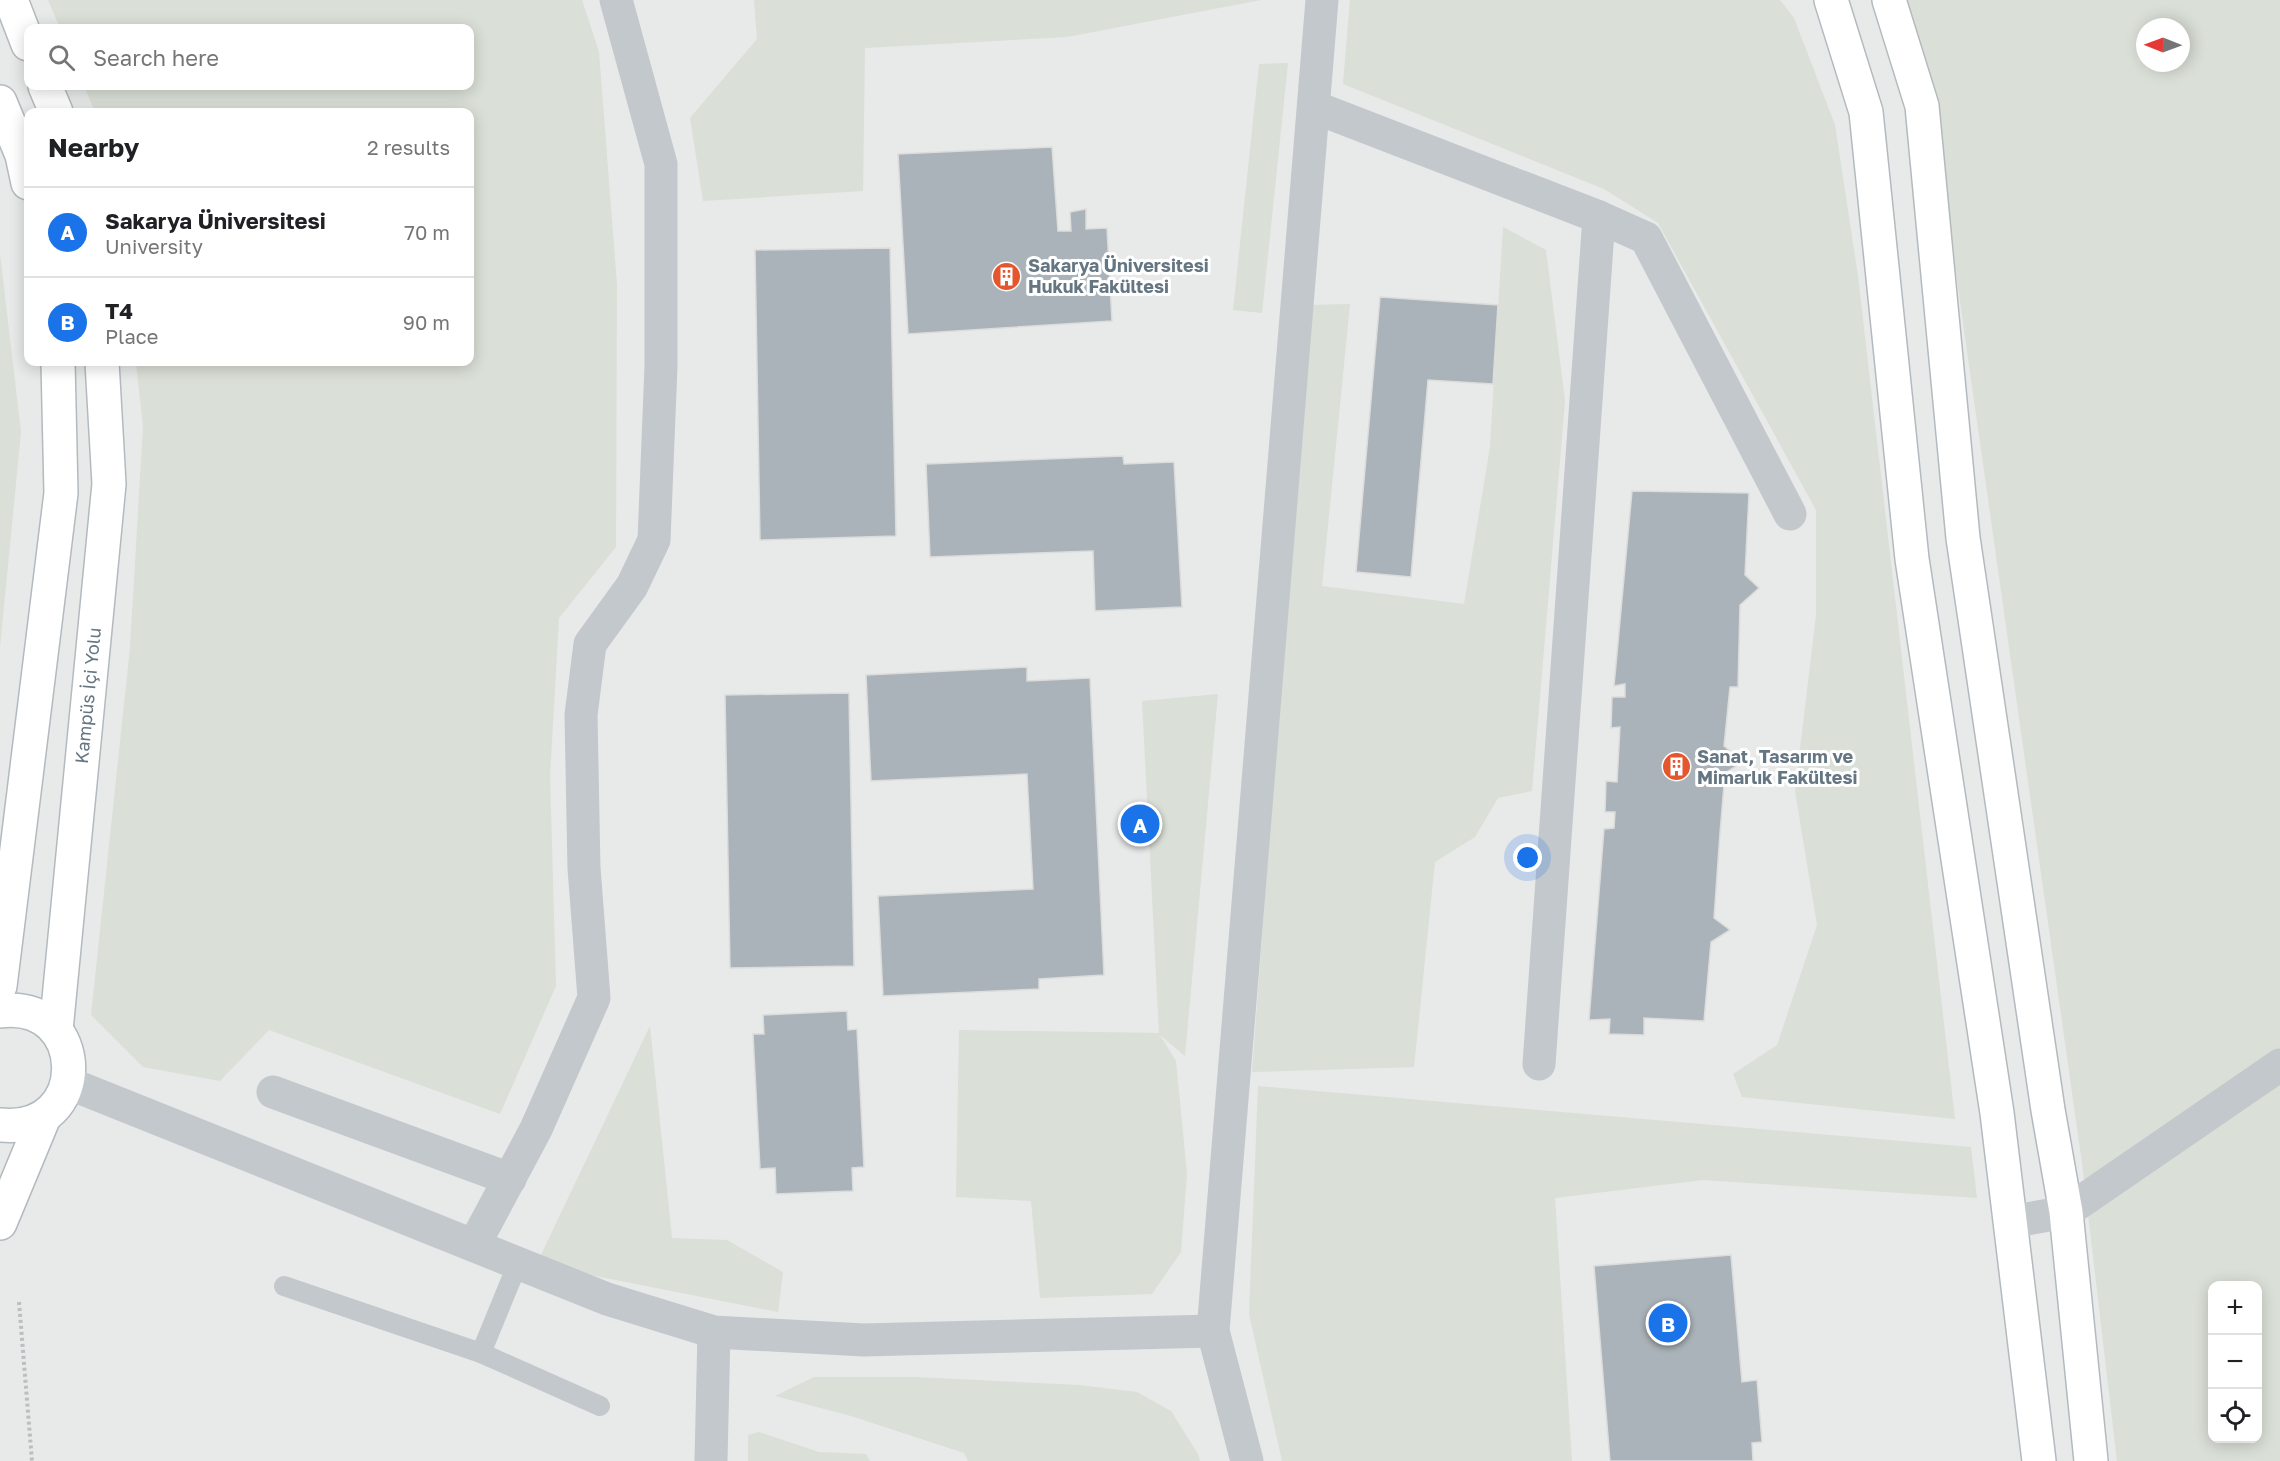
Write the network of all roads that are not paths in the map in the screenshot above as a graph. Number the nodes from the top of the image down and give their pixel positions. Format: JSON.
{"nodes":[{"id":1,"x":11,"y":0,"type":"edge"},
{"id":2,"x":616,"y":0,"type":"edge"},
{"id":3,"x":1322,"y":0,"type":"edge"},
{"id":4,"x":1831,"y":0,"type":"edge"},
{"id":5,"x":1889,"y":0,"type":"edge"},
{"id":6,"x":24,"y":34,"type":"edge"},
{"id":7,"x":47,"y":90,"type":"edge"},
{"id":8,"x":0,"y":102,"type":"edge"},
{"id":9,"x":1314,"y":107,"type":"junction"},
{"id":10,"x":54,"y":108,"type":"edge"},
{"id":11,"x":24,"y":164,"type":"edge"},
{"id":12,"x":1599,"y":217,"type":"junction"},
{"id":13,"x":58,"y":366,"type":"edge"},
{"id":14,"x":102,"y":366,"type":"edge"},
{"id":15,"x":1790,"y":514,"type":"dead end"},
{"id":16,"x":0,"y":986,"type":"edge"},
{"id":17,"x":0,"y":1011,"type":"edge"},
{"id":18,"x":56,"y":1030,"type":"junction"},
{"id":19,"x":1539,"y":1064,"type":"dead end"},
{"id":20,"x":2280,"y":1065,"type":"edge"},
{"id":21,"x":68,"y":1083,"type":"junction"},
{"id":22,"x":273,"y":1092,"type":"dead end"},
{"id":23,"x":44,"y":1117,"type":"junction"},
{"id":24,"x":0,"y":1125,"type":"edge"},
{"id":25,"x":510,"y":1179,"type":"junction"},
{"id":26,"x":2066,"y":1212,"type":"junction"},
{"id":27,"x":2010,"y":1222,"type":"junction"},
{"id":28,"x":0,"y":1223,"type":"edge"},
{"id":29,"x":474,"y":1245,"type":"junction"},
{"id":30,"x":518,"y":1263,"type":"junction"},
{"id":31,"x":284,"y":1286,"type":"dead end"},
{"id":32,"x":1213,"y":1331,"type":"junction"},
{"id":33,"x":714,"y":1332,"type":"junction"},
{"id":34,"x":481,"y":1353,"type":"junction"},
{"id":35,"x":600,"y":1406,"type":"dead end"},
{"id":36,"x":711,"y":1461,"type":"edge"},
{"id":37,"x":1248,"y":1461,"type":"edge"},
{"id":38,"x":2039,"y":1461,"type":"edge"},
{"id":39,"x":2091,"y":1461,"type":"edge"}],
"edges":[{"from":1,"to":6,"type":"street"},
{"from":2,"to":25,"type":"street"},
{"from":3,"to":9,"type":"street"},
{"from":4,"to":27,"type":"street"},
{"from":5,"to":26,"type":"street"},
{"from":7,"to":10,"type":"street"},
{"from":8,"to":11,"type":"street"},
{"from":9,"to":12,"type":"street"},
{"from":9,"to":32,"type":"street"},
{"from":12,"to":15,"type":"street"},
{"from":12,"to":19,"type":"street"},
{"from":13,"to":16,"type":"street"},
{"from":14,"to":18,"type":"street","name":"Kampüs İçi Yolu"},
{"from":17,"to":18,"type":"street"},
{"from":18,"to":21,"type":"street"},
{"from":20,"to":26,"type":"street"},
{"from":21,"to":23,"type":"street"},
{"from":21,"to":29,"type":"street"},
{"from":22,"to":25,"type":"street"},
{"from":23,"to":24,"type":"street"},
{"from":23,"to":28,"type":"street"},
{"from":25,"to":29,"type":"street"},
{"from":26,"to":27,"type":"street"},
{"from":26,"to":39,"type":"street"},
{"from":27,"to":38,"type":"street"},
{"from":29,"to":30,"type":"street"},
{"from":30,"to":33,"type":"street"},
{"from":30,"to":34,"type":"lane"},
{"from":31,"to":34,"type":"lane"},
{"from":32,"to":33,"type":"street"},
{"from":32,"to":37,"type":"street"},
{"from":33,"to":36,"type":"street"},
{"from":34,"to":35,"type":"lane"}]}
